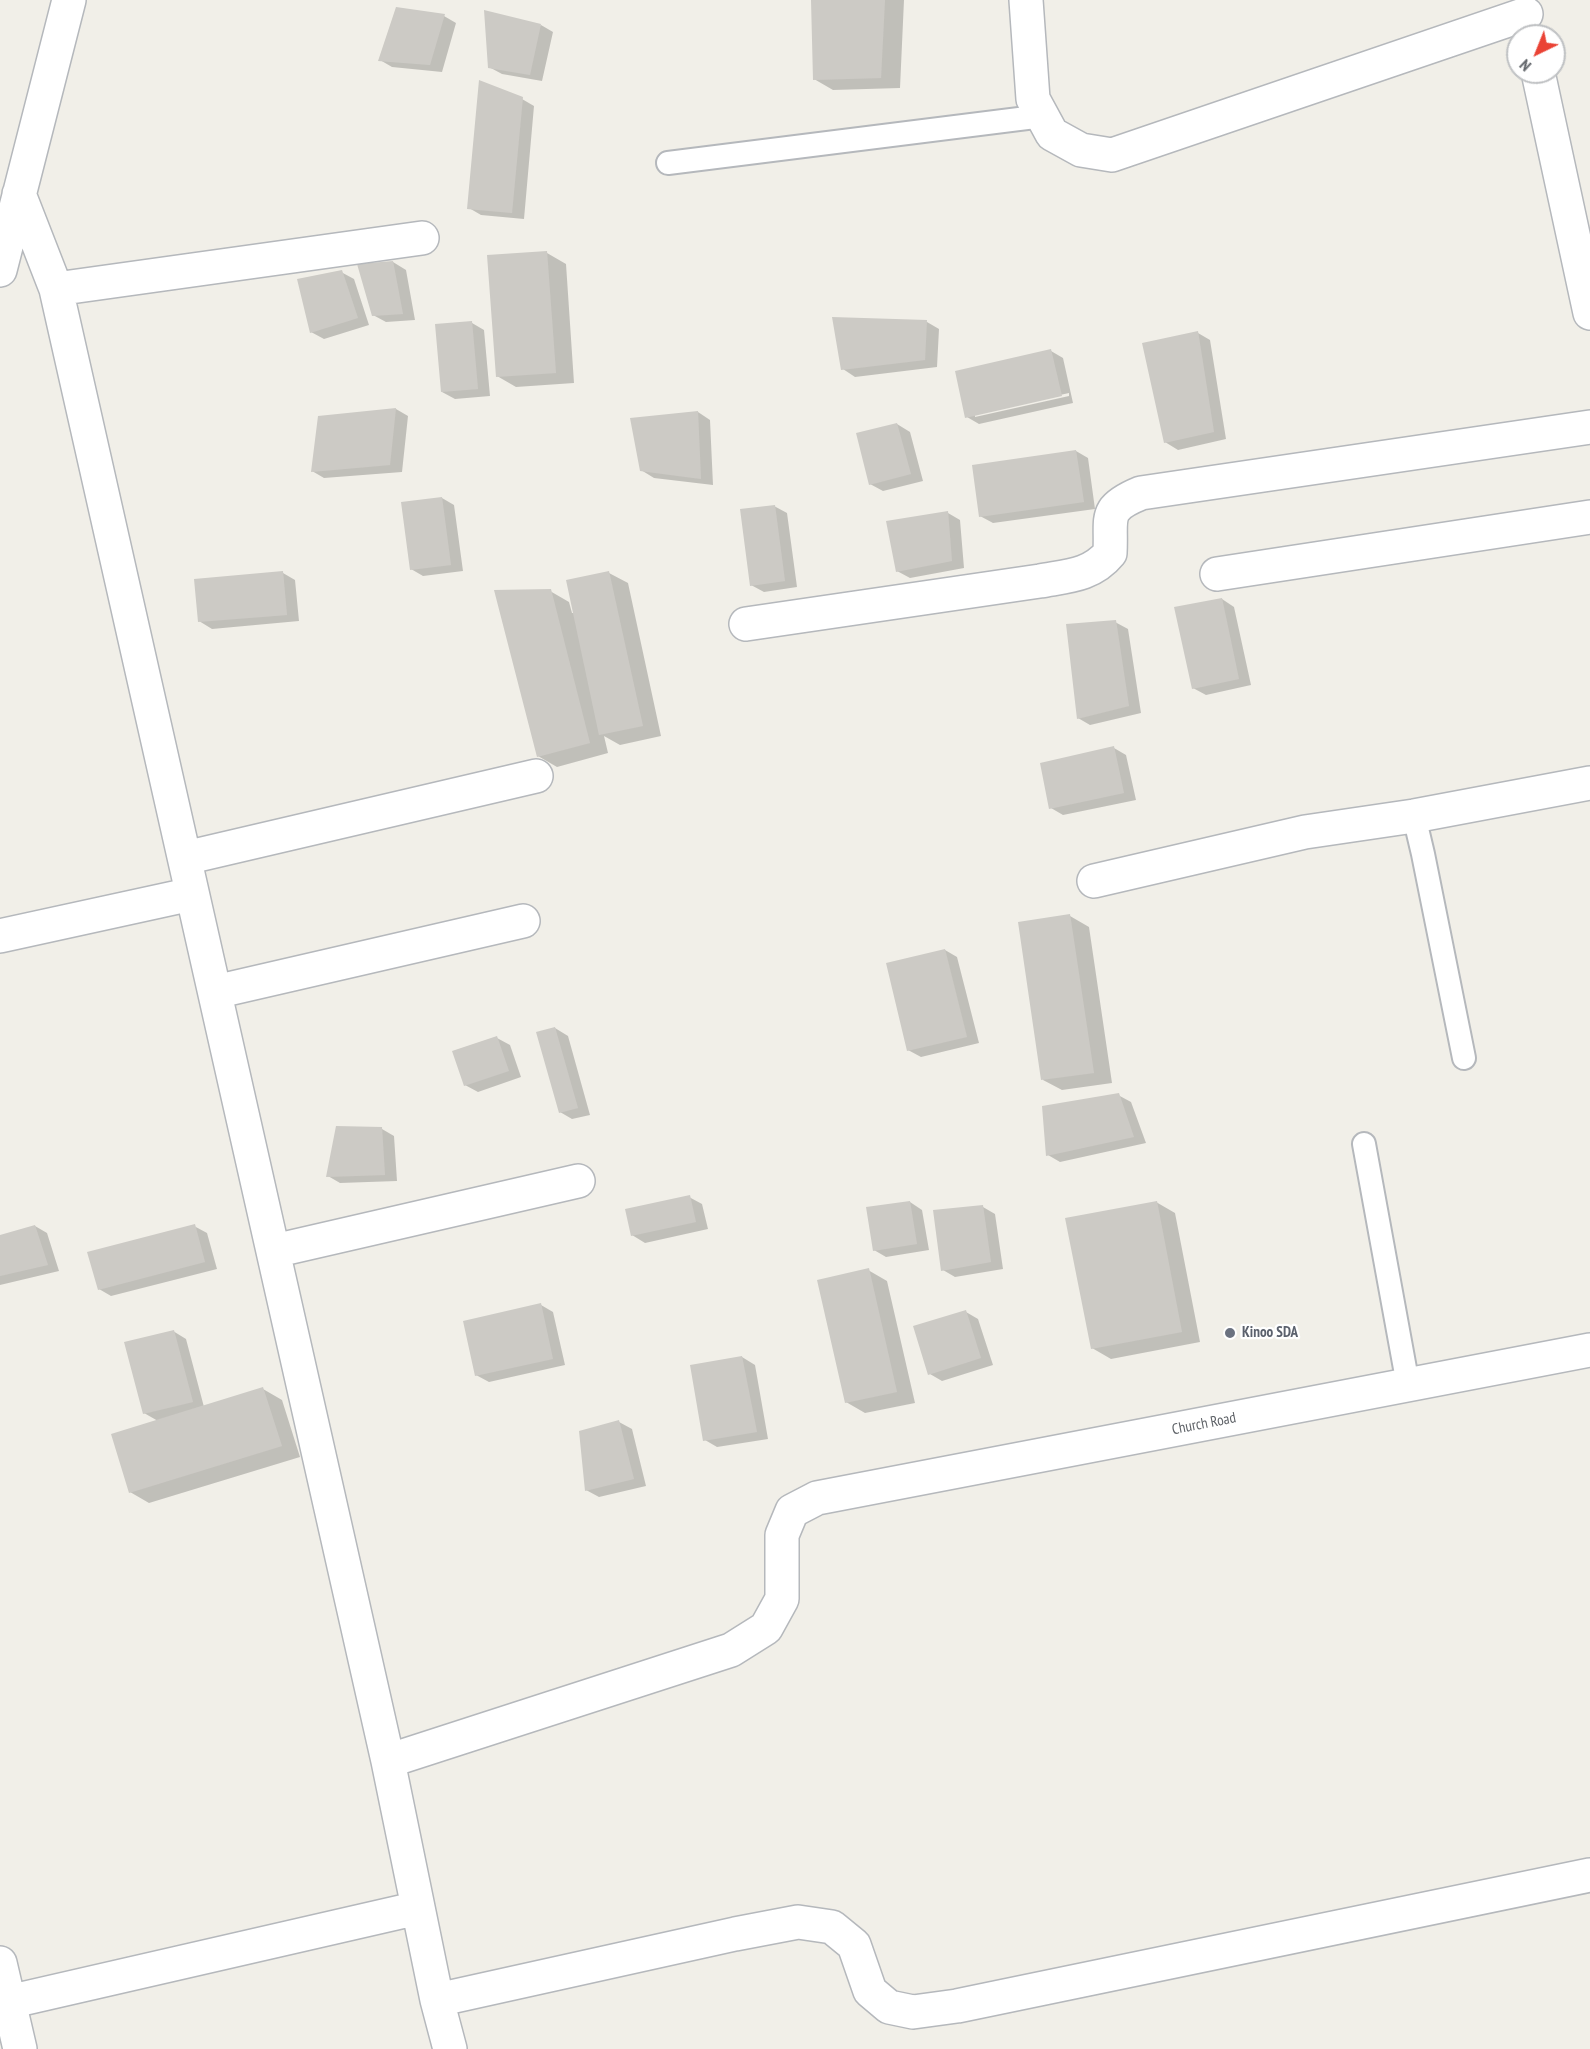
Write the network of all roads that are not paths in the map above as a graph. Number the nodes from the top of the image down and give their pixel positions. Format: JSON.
{"nodes":[{"id":1,"x":69,"y":0,"type":"edge"},
{"id":2,"x":1026,"y":0,"type":"edge"},
{"id":3,"x":1526,"y":17,"type":"edge"},
{"id":4,"x":1541,"y":84,"type":"edge"},
{"id":5,"x":1042,"y":116,"type":"junction"},
{"id":6,"x":668,"y":163,"type":"dead end"},
{"id":7,"x":19,"y":194,"type":"junction"},
{"id":8,"x":422,"y":238,"type":"dead end"},
{"id":9,"x":0,"y":270,"type":"edge"},
{"id":10,"x":56,"y":289,"type":"junction"},
{"id":11,"x":1590,"y":313,"type":"edge"},
{"id":12,"x":1590,"y":427,"type":"edge"},
{"id":13,"x":1590,"y":517,"type":"edge"},
{"id":14,"x":1217,"y":573,"type":"dead end"},
{"id":15,"x":746,"y":624,"type":"dead end"},
{"id":16,"x":536,"y":776,"type":"dead end"},
{"id":17,"x":1590,"y":783,"type":"edge"},
{"id":18,"x":1414,"y":816,"type":"junction"},
{"id":19,"x":185,"y":858,"type":"junction"},
{"id":20,"x":1094,"y":881,"type":"dead end"},
{"id":21,"x":192,"y":894,"type":"junction"},
{"id":22,"x":523,"y":921,"type":"dead end"},
{"id":23,"x":0,"y":936,"type":"edge"},
{"id":24,"x":215,"y":992,"type":"junction"},
{"id":25,"x":1464,"y":1058,"type":"dead end"},
{"id":26,"x":1364,"y":1144,"type":"dead end"},
{"id":27,"x":578,"y":1181,"type":"dead end"},
{"id":28,"x":273,"y":1251,"type":"junction"},
{"id":29,"x":1590,"y":1350,"type":"edge"},
{"id":30,"x":1408,"y":1385,"type":"junction"},
{"id":31,"x":388,"y":1761,"type":"junction"},
{"id":32,"x":1590,"y":1875,"type":"edge"},
{"id":33,"x":418,"y":1908,"type":"junction"},
{"id":34,"x":0,"y":1963,"type":"edge"},
{"id":35,"x":437,"y":2000,"type":"junction"},
{"id":36,"x":4,"y":2003,"type":"edge"},
{"id":37,"x":20,"y":2049,"type":"edge"},
{"id":38,"x":450,"y":2049,"type":"edge"}],
"edges":[{"from":1,"to":7,"type":"street"},
{"from":2,"to":5,"type":"street"},
{"from":3,"to":5,"type":"street"},
{"from":4,"to":11,"type":"street"},
{"from":5,"to":6,"type":"lane"},
{"from":7,"to":9,"type":"street"},
{"from":7,"to":10,"type":"street"},
{"from":8,"to":10,"type":"street"},
{"from":10,"to":19,"type":"street"},
{"from":12,"to":15,"type":"street"},
{"from":13,"to":14,"type":"street"},
{"from":16,"to":19,"type":"street"},
{"from":17,"to":18,"type":"street"},
{"from":18,"to":20,"type":"street"},
{"from":18,"to":25,"type":"lane"},
{"from":19,"to":21,"type":"street"},
{"from":21,"to":23,"type":"street"},
{"from":21,"to":24,"type":"street"},
{"from":22,"to":24,"type":"street"},
{"from":24,"to":28,"type":"street"},
{"from":26,"to":30,"type":"lane"},
{"from":27,"to":28,"type":"street"},
{"from":28,"to":31,"type":"street"},
{"from":29,"to":30,"type":"street","name":"Church Road"},
{"from":30,"to":31,"type":"street","name":"Church Road"},
{"from":31,"to":33,"type":"street"},
{"from":32,"to":35,"type":"street"},
{"from":33,"to":35,"type":"street"},
{"from":33,"to":36,"type":"street"},
{"from":34,"to":36,"type":"street"},
{"from":35,"to":38,"type":"street"},
{"from":36,"to":37,"type":"street"}]}
